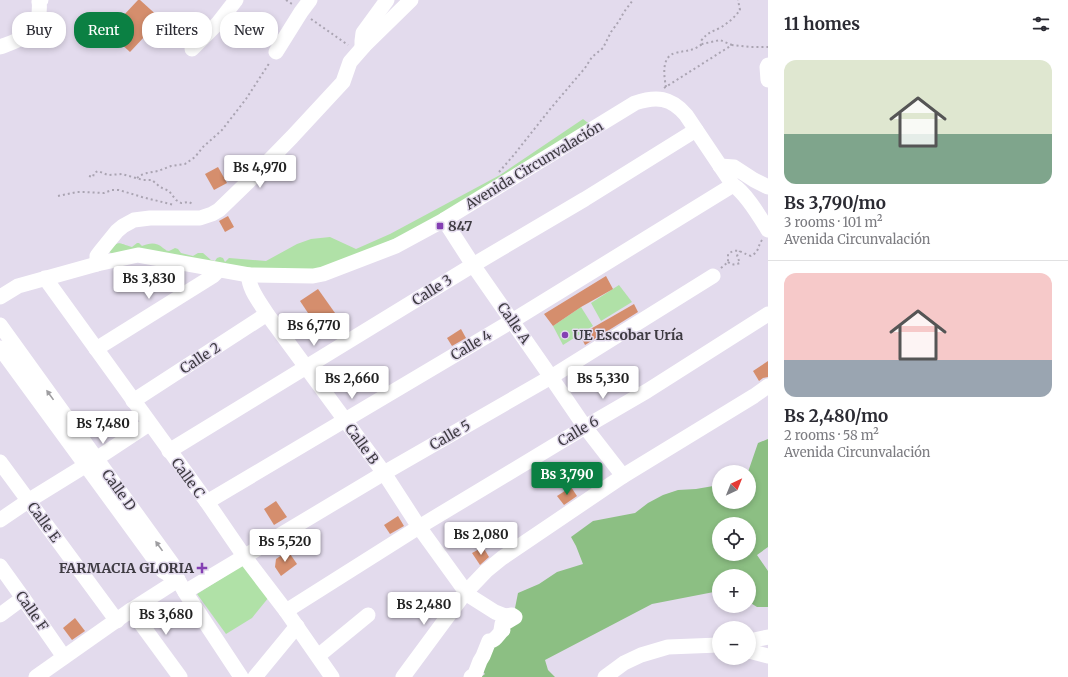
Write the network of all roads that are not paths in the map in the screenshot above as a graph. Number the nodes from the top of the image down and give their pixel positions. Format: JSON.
{"nodes":[{"id":1,"x":236,"y":0,"type":"edge"},
{"id":2,"x":310,"y":0,"type":"edge"},
{"id":3,"x":411,"y":0,"type":"edge"},
{"id":4,"x":39,"y":1,"type":"edge"},
{"id":5,"x":387,"y":1,"type":"edge"},
{"id":6,"x":0,"y":47,"type":"edge"},
{"id":7,"x":192,"y":49,"type":"dead end"},
{"id":8,"x":361,"y":49,"type":"junction"},
{"id":9,"x":276,"y":52,"type":"road end"},
{"id":10,"x":768,"y":65,"type":"edge"},
{"id":11,"x":768,"y":80,"type":"edge"},
{"id":12,"x":696,"y":130,"type":"junction"},
{"id":13,"x":720,"y":166,"type":"junction"},
{"id":14,"x":733,"y":185,"type":"junction"},
{"id":15,"x":768,"y":187,"type":"edge"},
{"id":16,"x":444,"y":220,"type":"junction"},
{"id":17,"x":766,"y":237,"type":"edge"},
{"id":18,"x":97,"y":264,"type":"junction"},
{"id":19,"x":473,"y":265,"type":"junction"},
{"id":20,"x":219,"y":270,"type":"junction"},
{"id":21,"x":249,"y":275,"type":"junction"},
{"id":22,"x":713,"y":276,"type":"dead end"},
{"id":23,"x":45,"y":278,"type":"junction"},
{"id":24,"x":0,"y":297,"type":"edge"},
{"id":25,"x":267,"y":314,"type":"junction"},
{"id":26,"x":768,"y":314,"type":"edge"},
{"id":27,"x":512,"y":320,"type":"junction"},
{"id":28,"x":0,"y":325,"type":"edge"},
{"id":29,"x":0,"y":348,"type":"edge"},
{"id":30,"x":96,"y":349,"type":"junction"},
{"id":31,"x":306,"y":367,"type":"junction"},
{"id":32,"x":551,"y":377,"type":"junction"},
{"id":33,"x":768,"y":386,"type":"edge"},
{"id":34,"x":133,"y":401,"type":"junction"},
{"id":35,"x":345,"y":420,"type":"junction"},
{"id":36,"x":149,"y":424,"type":"junction"},
{"id":37,"x":585,"y":427,"type":"junction"},
{"id":38,"x":169,"y":450,"type":"junction"},
{"id":39,"x":0,"y":462,"type":"edge"},
{"id":40,"x":91,"y":462,"type":"junction"},
{"id":41,"x":384,"y":473,"type":"junction"},
{"id":42,"x":623,"y":476,"type":"junction"},
{"id":43,"x":28,"y":501,"type":"junction"},
{"id":44,"x":207,"y":502,"type":"junction"},
{"id":45,"x":0,"y":520,"type":"edge"},
{"id":46,"x":419,"y":527,"type":"junction"},
{"id":47,"x":244,"y":556,"type":"junction"},
{"id":48,"x":0,"y":566,"type":"edge"},
{"id":49,"x":181,"y":586,"type":"junction"},
{"id":50,"x":465,"y":593,"type":"junction"},
{"id":51,"x":24,"y":598,"type":"junction"},
{"id":52,"x":131,"y":610,"type":"junction"},
{"id":53,"x":286,"y":611,"type":"junction"},
{"id":54,"x":0,"y":615,"type":"edge"},
{"id":55,"x":368,"y":615,"type":"dead end"},
{"id":56,"x":117,"y":621,"type":"junction"},
{"id":57,"x":297,"y":626,"type":"junction"},
{"id":58,"x":768,"y":637,"type":"edge"},
{"id":59,"x":756,"y":640,"type":"edge"},
{"id":60,"x":712,"y":646,"type":"edge"},
{"id":61,"x":756,"y":653,"type":"edge"},
{"id":62,"x":318,"y":656,"type":"junction"},
{"id":63,"x":768,"y":656,"type":"edge"},
{"id":64,"x":64,"y":657,"type":"junction"},
{"id":65,"x":177,"y":676,"type":"edge"},
{"id":66,"x":36,"y":677,"type":"edge"},
{"id":67,"x":240,"y":677,"type":"edge"},
{"id":68,"x":255,"y":677,"type":"edge"},
{"id":69,"x":332,"y":677,"type":"edge"},
{"id":70,"x":403,"y":677,"type":"edge"},
{"id":71,"x":471,"y":677,"type":"edge"},
{"id":72,"x":604,"y":677,"type":"edge"}],
"edges":[{"from":1,"to":7,"type":"street"},
{"from":2,"to":9,"type":"street"},
{"from":3,"to":8,"type":"street"},
{"from":4,"to":6,"type":"street"},
{"from":5,"to":8,"type":"street"},
{"from":8,"to":18,"type":"street"},
{"from":10,"to":11,"type":"street"},
{"from":12,"to":13,"type":"street","name":"Avenida Circunvalación"},
{"from":12,"to":16,"type":"street","name":"Avenida Circunvalación"},
{"from":12,"to":19,"type":"street","name":"Calle 3"},
{"from":13,"to":14,"type":"street","name":"Avenida Circunvalación"},
{"from":13,"to":15,"type":"street"},
{"from":14,"to":17,"type":"street","name":"Avenida Circunvalación"},
{"from":14,"to":27,"type":"street","name":"Calle 4"},
{"from":16,"to":19,"type":"street","name":"Calle A"},
{"from":16,"to":21,"type":"street","name":"Avenida Circunvalación"},
{"from":18,"to":20,"type":"street","name":"Avenida Circunvalación"},
{"from":18,"to":23,"type":"street","name":"Avenida Circunvalación"},
{"from":19,"to":27,"type":"street","name":"Calle A"},
{"from":19,"to":31,"type":"street","name":"Calle 3"},
{"from":20,"to":21,"type":"street","name":"Avenida Circunvalación"},
{"from":20,"to":30,"type":"street"},
{"from":21,"to":25,"type":"street","name":"Calle B"},
{"from":22,"to":32,"type":"street","name":"Calle 5"},
{"from":23,"to":24,"type":"street","name":"Avenida Circunvalación"},
{"from":23,"to":30,"type":"street","name":"Calle C"},
{"from":25,"to":31,"type":"street","name":"Calle B"},
{"from":25,"to":34,"type":"street","name":"Calle 2"},
{"from":26,"to":37,"type":"street","name":"Calle 6"},
{"from":27,"to":32,"type":"street","name":"Calle A"},
{"from":27,"to":35,"type":"street","name":"Calle 4"},
{"from":40,"to":28,"type":"street","name":"Calle D","one_way":true},
{"from":29,"to":40,"type":"street","name":"Calle D"},
{"from":30,"to":34,"type":"street","name":"Calle C"},
{"from":31,"to":35,"type":"street","name":"Calle B"},
{"from":31,"to":38,"type":"street","name":"Calle 3"},
{"from":32,"to":37,"type":"street","name":"Calle A"},
{"from":32,"to":41,"type":"street","name":"Calle 5"},
{"from":33,"to":42,"type":"street"},
{"from":34,"to":36,"type":"street","name":"Calle C"},
{"from":35,"to":41,"type":"street","name":"Calle B"},
{"from":35,"to":44,"type":"street","name":"Calle 4"},
{"from":36,"to":38,"type":"street","name":"Calle C"},
{"from":36,"to":40,"type":"street"},
{"from":37,"to":42,"type":"street","name":"Calle A"},
{"from":37,"to":46,"type":"street","name":"Calle 6"},
{"from":38,"to":44,"type":"street","name":"Calle C"},
{"from":39,"to":43,"type":"street","name":"Calle E"},
{"from":40,"to":43,"type":"street"},
{"from":40,"to":49,"type":"street","name":"Calle D"},
{"from":41,"to":46,"type":"street","name":"Calle B"},
{"from":41,"to":47,"type":"street","name":"Calle 5"},
{"from":42,"to":50,"type":"street"},
{"from":43,"to":45,"type":"street"},
{"from":43,"to":56,"type":"street","name":"Calle E"},
{"from":44,"to":47,"type":"street","name":"Calle C"},
{"from":46,"to":50,"type":"street","name":"Calle B"},
{"from":46,"to":53,"type":"street","name":"Calle 6"},
{"from":47,"to":49,"type":"street","name":"Calle 5"},
{"from":47,"to":53,"type":"street","name":"Calle C"},
{"from":48,"to":51,"type":"street","name":"Calle F"},
{"from":49,"to":52,"type":"street"},
{"from":49,"to":67,"type":"street","name":"Calle D"},
{"from":50,"to":70,"type":"street"},
{"from":50,"to":71,"type":"street"},
{"from":51,"to":54,"type":"street"},
{"from":51,"to":64,"type":"street","name":"Calle F"},
{"from":52,"to":56,"type":"street"},
{"from":52,"to":65,"type":"street"},
{"from":53,"to":57,"type":"street","name":"Calle C"},
{"from":55,"to":62,"type":"street"},
{"from":56,"to":64,"type":"street"},
{"from":57,"to":62,"type":"street","name":"Calle C"},
{"from":57,"to":68,"type":"street"},
{"from":58,"to":59,"type":"street"},
{"from":60,"to":72,"type":"street"},
{"from":61,"to":63,"type":"street"},
{"from":62,"to":69,"type":"street","name":"Calle C"},
{"from":64,"to":66,"type":"street"}]}
